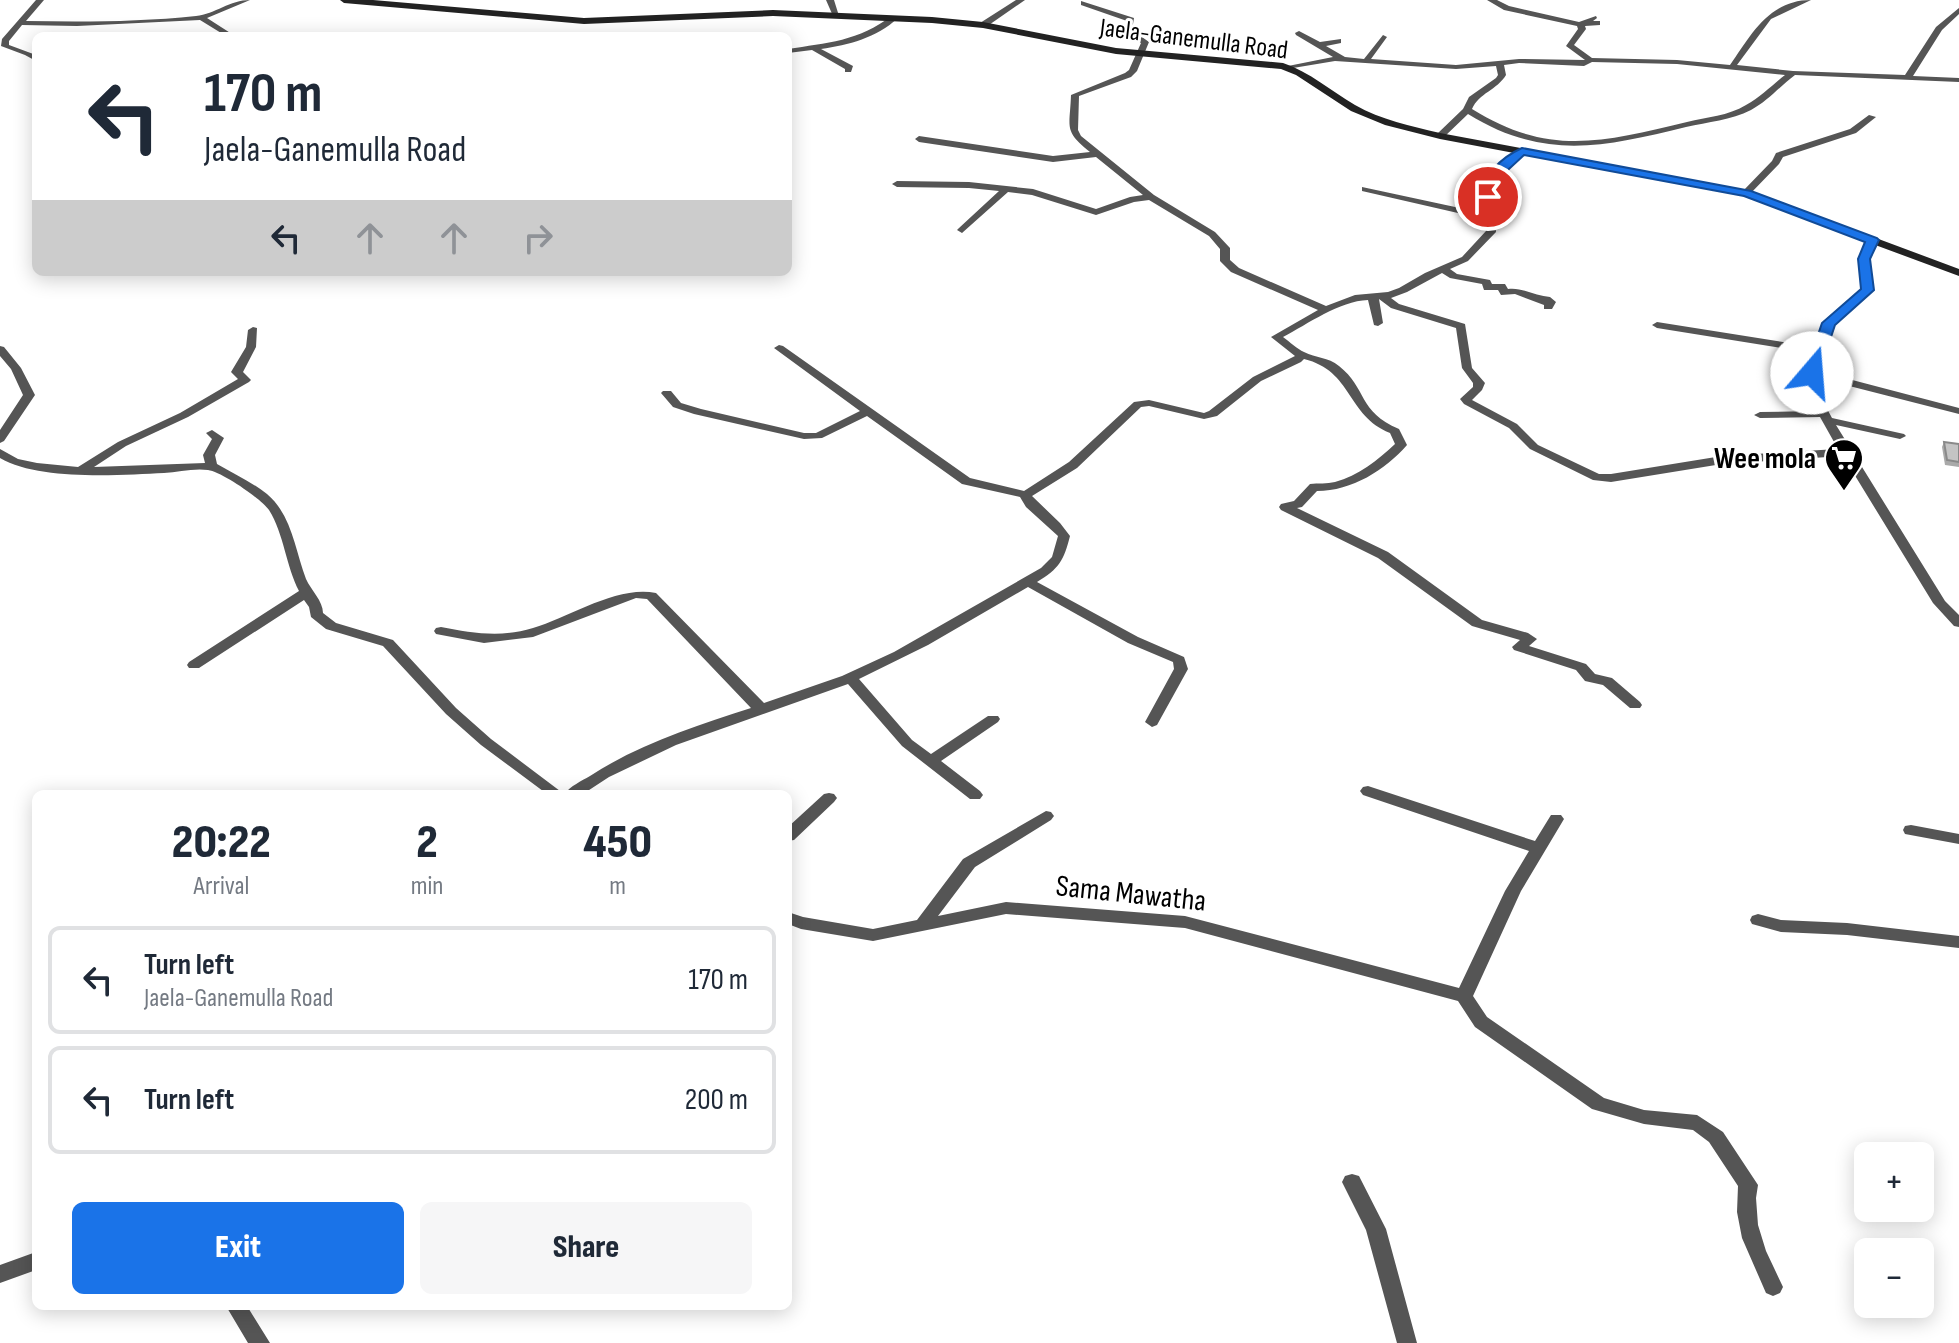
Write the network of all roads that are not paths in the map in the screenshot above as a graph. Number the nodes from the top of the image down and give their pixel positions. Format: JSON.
{"nodes":[{"id":1,"x":40,"y":0,"type":"edge"},
{"id":2,"x":246,"y":0,"type":"edge"},
{"id":3,"x":344,"y":0,"type":"edge"},
{"id":4,"x":409,"y":0,"type":"edge"},
{"id":5,"x":830,"y":0,"type":"edge"},
{"id":6,"x":1021,"y":0,"type":"edge"},
{"id":7,"x":1491,"y":0,"type":"edge"},
{"id":8,"x":1807,"y":0,"type":"edge"},
{"id":9,"x":1084,"y":3,"type":"dead end"},
{"id":10,"x":394,"y":6,"type":"junction"},
{"id":11,"x":1959,"y":10,"type":"edge"},
{"id":12,"x":836,"y":14,"type":"junction"},
{"id":13,"x":201,"y":18,"type":"junction"},
{"id":14,"x":894,"y":18,"type":"junction"},
{"id":15,"x":1595,"y":21,"type":"dead end"},
{"id":16,"x":22,"y":23,"type":"junction"},
{"id":17,"x":1580,"y":24,"type":"junction"},
{"id":18,"x":983,"y":25,"type":"junction"},
{"id":19,"x":224,"y":32,"type":"edge"},
{"id":20,"x":1299,"y":33,"type":"dead end"},
{"id":21,"x":1383,"y":37,"type":"dead end"},
{"id":22,"x":1338,"y":41,"type":"dead end"},
{"id":23,"x":1318,"y":45,"type":"junction"},
{"id":24,"x":812,"y":47,"type":"junction"},
{"id":25,"x":792,"y":50,"type":"edge"},
{"id":26,"x":1140,"y":53,"type":"junction"},
{"id":27,"x":32,"y":56,"type":"edge"},
{"id":28,"x":1344,"y":60,"type":"junction"},
{"id":29,"x":1590,"y":60,"type":"junction"},
{"id":30,"x":1366,"y":61,"type":"junction"},
{"id":31,"x":1499,"y":62,"type":"junction"},
{"id":32,"x":1414,"y":64,"type":"junction"},
{"id":33,"x":1287,"y":67,"type":"junction"},
{"id":34,"x":1732,"y":67,"type":"junction"},
{"id":35,"x":848,"y":70,"type":"dead end"},
{"id":36,"x":1793,"y":73,"type":"junction"},
{"id":37,"x":1414,"y":75,"type":"dead end"},
{"id":38,"x":1907,"y":78,"type":"junction"},
{"id":39,"x":1959,"y":80,"type":"edge"},
{"id":40,"x":1467,"y":110,"type":"junction"},
{"id":41,"x":1872,"y":117,"type":"dead end"},
{"id":42,"x":1440,"y":136,"type":"junction"},
{"id":43,"x":919,"y":139,"type":"dead end"},
{"id":44,"x":1543,"y":143,"type":"junction"},
{"id":45,"x":1529,"y":153,"type":"junction"},
{"id":46,"x":1097,"y":154,"type":"junction"},
{"id":47,"x":897,"y":184,"type":"dead end"},
{"id":48,"x":1006,"y":189,"type":"junction"},
{"id":49,"x":1365,"y":189,"type":"dead end"},
{"id":50,"x":1746,"y":193,"type":"junction"},
{"id":51,"x":1151,"y":197,"type":"junction"},
{"id":52,"x":1489,"y":217,"type":"junction"},
{"id":53,"x":962,"y":230,"type":"dead end"},
{"id":54,"x":1873,"y":240,"type":"junction"},
{"id":55,"x":1442,"y":269,"type":"junction"},
{"id":56,"x":1959,"y":273,"type":"edge"},
{"id":57,"x":1377,"y":296,"type":"junction"},
{"id":58,"x":1548,"y":307,"type":"dead end"},
{"id":59,"x":1326,"y":310,"type":"junction"},
{"id":60,"x":1378,"y":323,"type":"dead end"},
{"id":61,"x":1657,"y":325,"type":"dead end"},
{"id":62,"x":253,"y":330,"type":"dead end"},
{"id":63,"x":779,"y":348,"type":"dead end"},
{"id":64,"x":0,"y":349,"type":"edge"},
{"id":65,"x":1820,"y":351,"type":"junction"},
{"id":66,"x":1301,"y":355,"type":"junction"},
{"id":67,"x":1812,"y":373,"type":"junction"},
{"id":68,"x":667,"y":393,"type":"dead end"},
{"id":69,"x":868,"y":411,"type":"junction"},
{"id":70,"x":1959,"y":411,"type":"edge"},
{"id":71,"x":1760,"y":415,"type":"dead end"},
{"id":72,"x":1826,"y":417,"type":"junction"},
{"id":73,"x":212,"y":433,"type":"dead end"},
{"id":74,"x":1900,"y":436,"type":"dead end"},
{"id":75,"x":0,"y":439,"type":"edge"},
{"id":76,"x":1847,"y":452,"type":"junction"},
{"id":77,"x":3,"y":460,"type":"edge"},
{"id":78,"x":212,"y":466,"type":"junction"},
{"id":79,"x":81,"y":470,"type":"junction"},
{"id":80,"x":1026,"y":495,"type":"junction"},
{"id":81,"x":1028,"y":582,"type":"junction"},
{"id":82,"x":305,"y":593,"type":"junction"},
{"id":83,"x":1959,"y":623,"type":"edge"},
{"id":84,"x":441,"y":631,"type":"dead end"},
{"id":85,"x":194,"y":665,"type":"dead end"},
{"id":86,"x":850,"y":677,"type":"junction"},
{"id":87,"x":1635,"y":705,"type":"dead end"},
{"id":88,"x":762,"y":710,"type":"junction"},
{"id":89,"x":993,"y":719,"type":"dead end"},
{"id":90,"x":1152,"y":722,"type":"dead end"},
{"id":91,"x":931,"y":761,"type":"junction"},
{"id":92,"x":552,"y":790,"type":"edge"},
{"id":93,"x":578,"y":790,"type":"edge"},
{"id":94,"x":1368,"y":791,"type":"dead end"},
{"id":95,"x":975,"y":795,"type":"dead end"},
{"id":96,"x":829,"y":798,"type":"dead end"},
{"id":97,"x":1046,"y":816,"type":"dead end"},
{"id":98,"x":1556,"y":819,"type":"dead end"},
{"id":99,"x":1911,"y":830,"type":"dead end"},
{"id":100,"x":792,"y":832,"type":"edge"},
{"id":101,"x":1959,"y":839,"type":"edge"},
{"id":102,"x":1538,"y":848,"type":"junction"},
{"id":103,"x":792,"y":920,"type":"edge"},
{"id":104,"x":1758,"y":920,"type":"dead end"},
{"id":105,"x":922,"y":925,"type":"junction"},
{"id":106,"x":1959,"y":942,"type":"edge"},
{"id":107,"x":1464,"y":996,"type":"junction"},
{"id":108,"x":1352,"y":1182,"type":"dead end"},
{"id":109,"x":32,"y":1262,"type":"edge"},
{"id":110,"x":0,"y":1274,"type":"edge"},
{"id":111,"x":1773,"y":1287,"type":"dead end"},
{"id":112,"x":239,"y":1310,"type":"edge"},
{"id":113,"x":260,"y":1343,"type":"edge"},
{"id":114,"x":1407,"y":1343,"type":"edge"}],
"edges":[{"from":1,"to":16,"type":"street"},
{"from":2,"to":13,"type":"street"},
{"from":3,"to":10,"type":"main road","name":"Jaela-Ganemulla Road"},
{"from":4,"to":10,"type":"street"},
{"from":5,"to":12,"type":"street"},
{"from":6,"to":18,"type":"street"},
{"from":7,"to":17,"type":"street"},
{"from":8,"to":34,"type":"street"},
{"from":9,"to":26,"type":"street"},
{"from":10,"to":12,"type":"main road","name":"Jaela-Ganemulla Road"},
{"from":11,"to":38,"type":"street"},
{"from":12,"to":14,"type":"main road","name":"Jaela-Ganemulla Road"},
{"from":13,"to":16,"type":"street"},
{"from":13,"to":19,"type":"street"},
{"from":14,"to":18,"type":"main road","name":"Jaela-Ganemulla Road"},
{"from":14,"to":24,"type":"street"},
{"from":15,"to":17,"type":"street"},
{"from":16,"to":27,"type":"street"},
{"from":17,"to":29,"type":"street"},
{"from":18,"to":26,"type":"main road","name":"Jaela-Ganemulla Road"},
{"from":20,"to":23,"type":"street"},
{"from":21,"to":30,"type":"street"},
{"from":22,"to":23,"type":"street"},
{"from":23,"to":28,"type":"street"},
{"from":24,"to":25,"type":"street"},
{"from":24,"to":35,"type":"street"},
{"from":26,"to":33,"type":"main road","name":"Jaela-Ganemulla Road"},
{"from":26,"to":46,"type":"street"},
{"from":28,"to":30,"type":"street"},
{"from":28,"to":33,"type":"street"},
{"from":29,"to":31,"type":"street"},
{"from":29,"to":34,"type":"street"},
{"from":30,"to":32,"type":"street"},
{"from":31,"to":32,"type":"street"},
{"from":31,"to":40,"type":"street"},
{"from":32,"to":37,"type":"street"},
{"from":33,"to":42,"type":"main road","name":"Jaela-Ganemulla Road"},
{"from":34,"to":36,"type":"street"},
{"from":36,"to":38,"type":"street"},
{"from":36,"to":44,"type":"street"},
{"from":38,"to":39,"type":"street"},
{"from":40,"to":42,"type":"street"},
{"from":40,"to":44,"type":"street"},
{"from":41,"to":50,"type":"street"},
{"from":42,"to":45,"type":"main road","name":"Jaela-Ganemulla Road"},
{"from":43,"to":46,"type":"street"},
{"from":44,"to":45,"type":"street"},
{"from":45,"to":50,"type":"main road","name":"Jaela-Ganemulla Road"},
{"from":45,"to":52,"type":"street"},
{"from":46,"to":51,"type":"street"},
{"from":47,"to":48,"type":"street"},
{"from":48,"to":51,"type":"street"},
{"from":48,"to":53,"type":"street"},
{"from":49,"to":52,"type":"street"},
{"from":50,"to":54,"type":"main road","name":"Jaela-Ganemulla Road"},
{"from":51,"to":59,"type":"street"},
{"from":52,"to":55,"type":"street"},
{"from":54,"to":56,"type":"main road","name":"Jaela-Ganemulla Road"},
{"from":54,"to":65,"type":"street"},
{"from":55,"to":57,"type":"street"},
{"from":55,"to":58,"type":"street"},
{"from":57,"to":59,"type":"street"},
{"from":57,"to":60,"type":"street"},
{"from":57,"to":76,"type":"street"},
{"from":59,"to":66,"type":"street"},
{"from":61,"to":65,"type":"street"},
{"from":62,"to":79,"type":"street"},
{"from":63,"to":69,"type":"street"},
{"from":64,"to":75,"type":"street"},
{"from":65,"to":67,"type":"street"},
{"from":66,"to":80,"type":"street"},
{"from":66,"to":87,"type":"street"},
{"from":67,"to":70,"type":"street"},
{"from":67,"to":72,"type":"street"},
{"from":68,"to":69,"type":"street"},
{"from":69,"to":80,"type":"street"},
{"from":71,"to":72,"type":"street"},
{"from":72,"to":74,"type":"street"},
{"from":72,"to":76,"type":"street"},
{"from":73,"to":78,"type":"street"},
{"from":76,"to":83,"type":"street"},
{"from":77,"to":79,"type":"street"},
{"from":78,"to":79,"type":"street"},
{"from":78,"to":82,"type":"street"},
{"from":80,"to":81,"type":"street"},
{"from":81,"to":86,"type":"street"},
{"from":81,"to":90,"type":"street"},
{"from":82,"to":85,"type":"street"},
{"from":82,"to":92,"type":"street"},
{"from":84,"to":88,"type":"street"},
{"from":86,"to":88,"type":"street"},
{"from":86,"to":91,"type":"street"},
{"from":88,"to":93,"type":"street"},
{"from":89,"to":91,"type":"street"},
{"from":91,"to":95,"type":"street"},
{"from":94,"to":102,"type":"street"},
{"from":96,"to":100,"type":"street"},
{"from":97,"to":105,"type":"street"},
{"from":98,"to":102,"type":"street"},
{"from":99,"to":101,"type":"street"},
{"from":102,"to":107,"type":"street"},
{"from":103,"to":105,"type":"street","name":"Sama Mawatha"},
{"from":104,"to":106,"type":"street"},
{"from":105,"to":107,"type":"street","name":"Sama Mawatha"},
{"from":107,"to":111,"type":"street"},
{"from":108,"to":114,"type":"street"},
{"from":109,"to":110,"type":"street"},
{"from":112,"to":113,"type":"street"}]}
